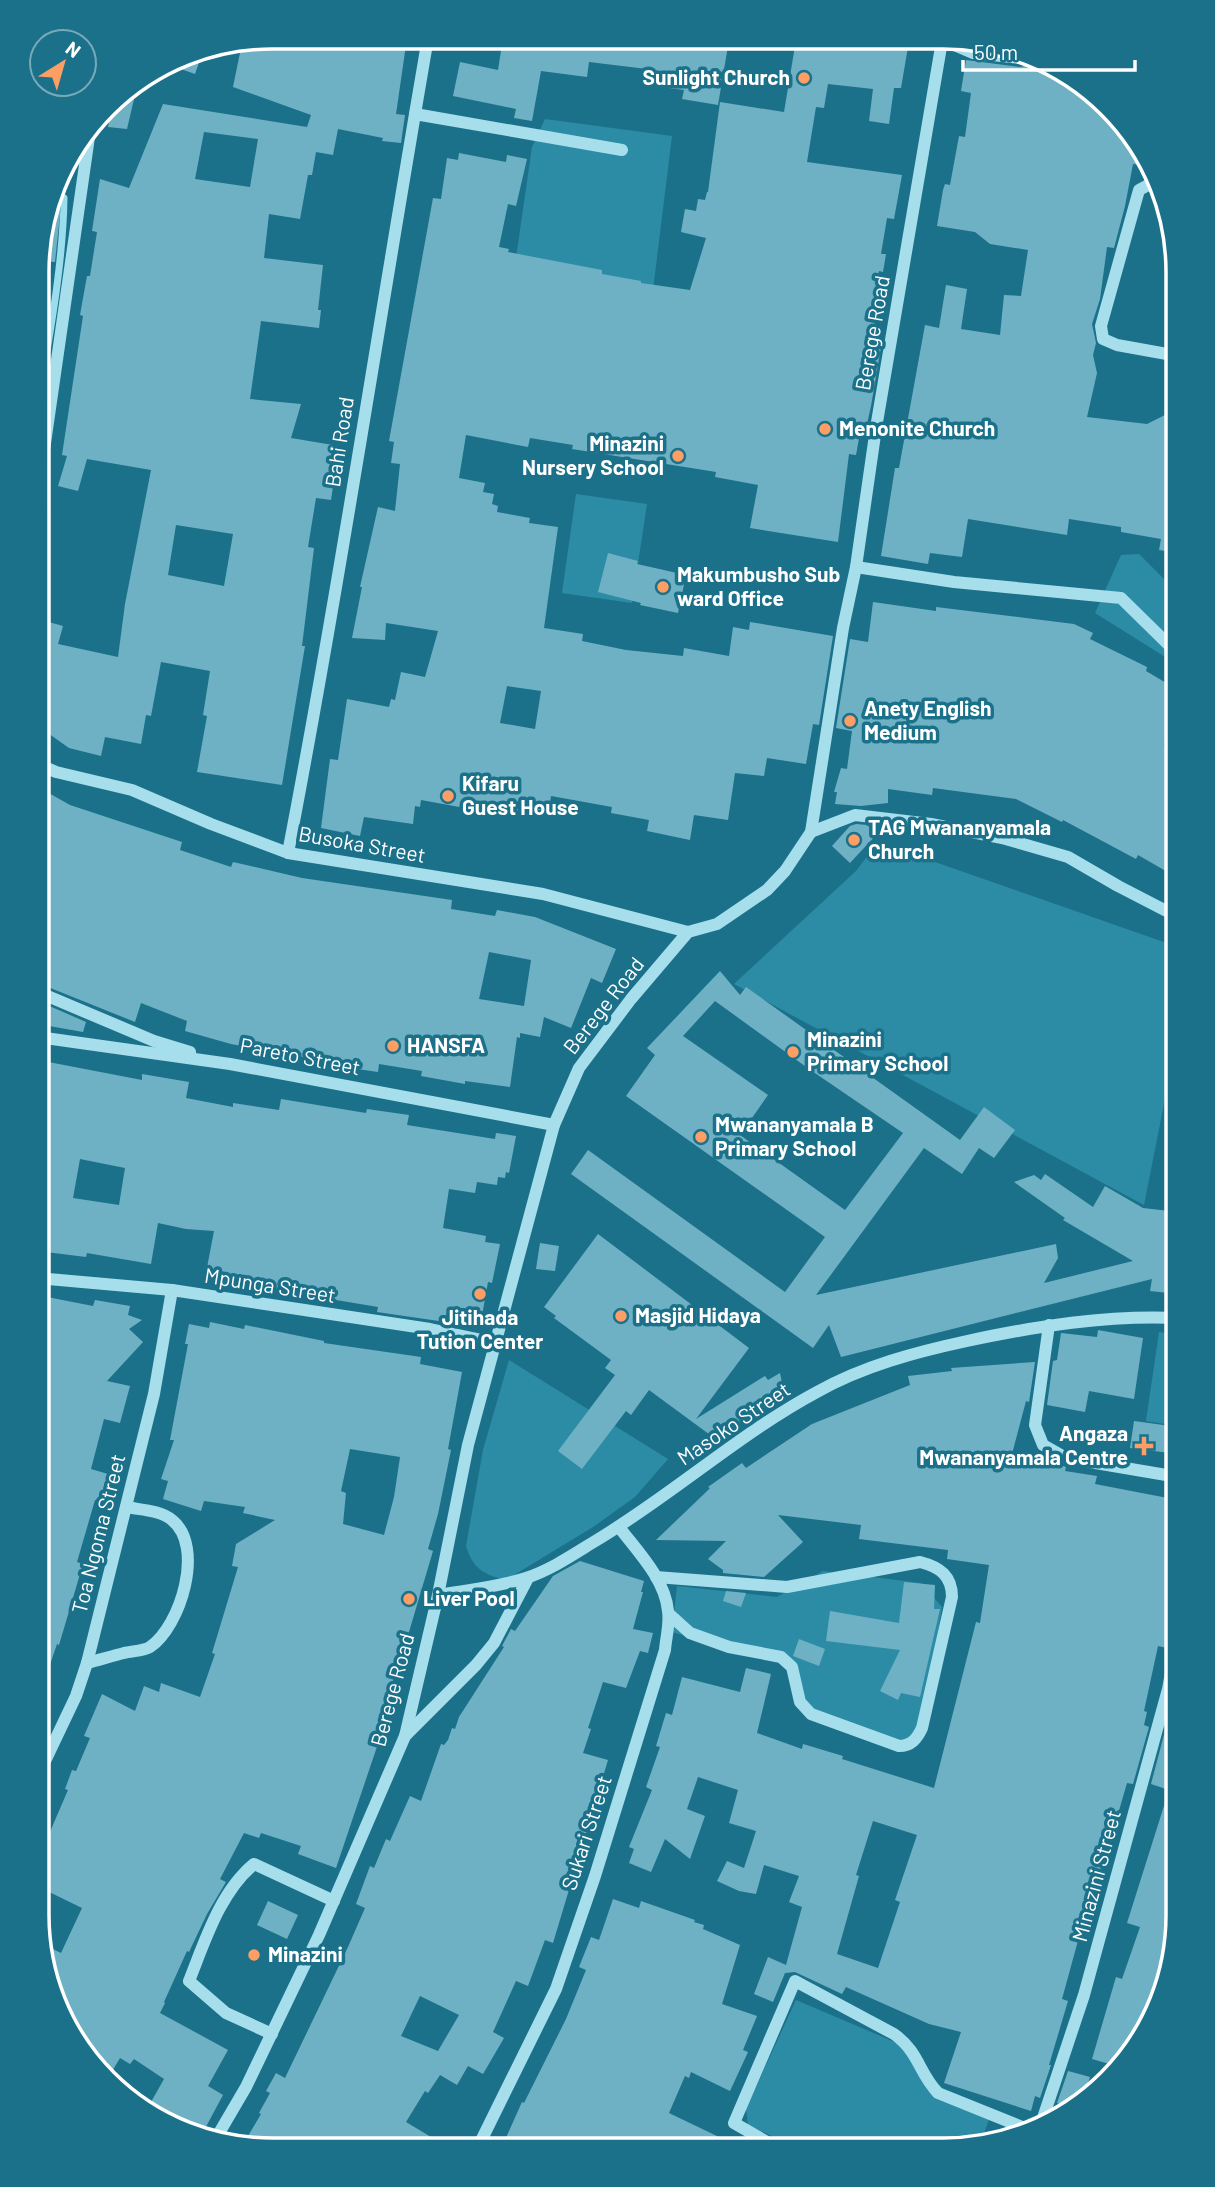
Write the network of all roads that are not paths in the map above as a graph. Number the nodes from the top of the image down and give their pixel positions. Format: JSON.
{"nodes":[{"id":1,"x":426,"y":49,"type":"edge"},
{"id":2,"x":943,"y":49,"type":"edge"},
{"id":3,"x":967,"y":51,"type":"edge"},
{"id":4,"x":993,"y":55,"type":"edge"},
{"id":5,"x":415,"y":114,"type":"junction"},
{"id":6,"x":88,"y":147,"type":"edge"},
{"id":7,"x":622,"y":150,"type":"dead end"},
{"id":8,"x":1148,"y":185,"type":"edge"},
{"id":9,"x":1166,"y":354,"type":"edge"},
{"id":10,"x":49,"y":415,"type":"edge"},
{"id":11,"x":856,"y":567,"type":"junction"},
{"id":12,"x":1166,"y":642,"type":"edge"},
{"id":13,"x":49,"y":769,"type":"edge"},
{"id":14,"x":811,"y":832,"type":"junction"},
{"id":15,"x":288,"y":853,"type":"junction"},
{"id":16,"x":1166,"y":910,"type":"edge"},
{"id":17,"x":688,"y":932,"type":"junction"},
{"id":18,"x":49,"y":997,"type":"edge"},
{"id":19,"x":49,"y":1039,"type":"edge"},
{"id":20,"x":230,"y":1064,"type":"junction"},
{"id":21,"x":554,"y":1125,"type":"junction"},
{"id":22,"x":49,"y":1279,"type":"edge"},
{"id":23,"x":172,"y":1290,"type":"junction"},
{"id":24,"x":1166,"y":1317,"type":"edge"},
{"id":25,"x":1049,"y":1325,"type":"junction"},
{"id":26,"x":496,"y":1343,"type":"junction"},
{"id":27,"x":1166,"y":1475,"type":"edge"},
{"id":28,"x":126,"y":1507,"type":"junction"},
{"id":29,"x":619,"y":1527,"type":"junction"},
{"id":30,"x":656,"y":1577,"type":"junction"},
{"id":31,"x":528,"y":1578,"type":"junction"},
{"id":32,"x":438,"y":1595,"type":"junction"},
{"id":33,"x":669,"y":1614,"type":"junction"},
{"id":34,"x":87,"y":1663,"type":"junction"},
{"id":35,"x":1166,"y":1714,"type":"edge"},
{"id":36,"x":405,"y":1736,"type":"junction"},
{"id":37,"x":49,"y":1753,"type":"edge"},
{"id":38,"x":334,"y":1902,"type":"junction"},
{"id":39,"x":272,"y":2034,"type":"junction"},
{"id":40,"x":1044,"y":2113,"type":"edge"},
{"id":41,"x":1026,"y":2121,"type":"edge"},
{"id":42,"x":220,"y":2131,"type":"edge"},
{"id":43,"x":483,"y":2138,"type":"edge"},
{"id":44,"x":760,"y":2138,"type":"edge"}],
"edges":[{"from":1,"to":5,"type":"street","name":"Bahi Road"},
{"from":2,"to":11,"type":"street","name":"Berege Road"},
{"from":3,"to":4,"type":"street"},
{"from":5,"to":7,"type":"street"},
{"from":5,"to":15,"type":"street","name":"Bahi Road"},
{"from":6,"to":10,"type":"street"},
{"from":8,"to":9,"type":"street"},
{"from":11,"to":12,"type":"street"},
{"from":11,"to":14,"type":"street","name":"Berege Road"},
{"from":13,"to":15,"type":"street","name":"Busoka Street"},
{"from":14,"to":16,"type":"street"},
{"from":14,"to":17,"type":"street","name":"Berege Road"},
{"from":15,"to":17,"type":"street","name":"Busoka Street"},
{"from":17,"to":21,"type":"street","name":"Berege Road"},
{"from":18,"to":20,"type":"street"},
{"from":19,"to":20,"type":"street","name":"Pareto Street"},
{"from":20,"to":21,"type":"street","name":"Pareto Street"},
{"from":21,"to":26,"type":"street","name":"Berege Road"},
{"from":22,"to":23,"type":"street","name":"Mpunga Street"},
{"from":23,"to":26,"type":"street","name":"Mpunga Street"},
{"from":23,"to":28,"type":"street","name":"Toa Ngoma Street"},
{"from":24,"to":25,"type":"street","name":"Masoko Street"},
{"from":25,"to":27,"type":"street"},
{"from":25,"to":29,"type":"street","name":"Masoko Street"},
{"from":26,"to":32,"type":"street","name":"Berege Road"},
{"from":28,"to":34,"type":"street","name":"Toa Ngoma Street"},
{"from":28,"to":34,"type":"street"},
{"from":29,"to":30,"type":"street","name":"Sukari Street"},
{"from":29,"to":31,"type":"street","name":"Masoko Street"},
{"from":30,"to":33,"type":"street","name":"Sukari Street"},
{"from":30,"to":33,"type":"street"},
{"from":31,"to":32,"type":"street","name":"Masoko Street"},
{"from":31,"to":36,"type":"street"},
{"from":32,"to":36,"type":"street","name":"Berege Road"},
{"from":33,"to":43,"type":"street","name":"Sukari Street"},
{"from":34,"to":37,"type":"street","name":"Toa Ngoma Street"},
{"from":35,"to":40,"type":"street","name":"Minazini Street"},
{"from":36,"to":38,"type":"street","name":"Berege Road"},
{"from":38,"to":39,"type":"street","name":"Berege Road"},
{"from":38,"to":39,"type":"street"},
{"from":39,"to":42,"type":"street","name":"Berege Road"},
{"from":41,"to":44,"type":"street"}]}
